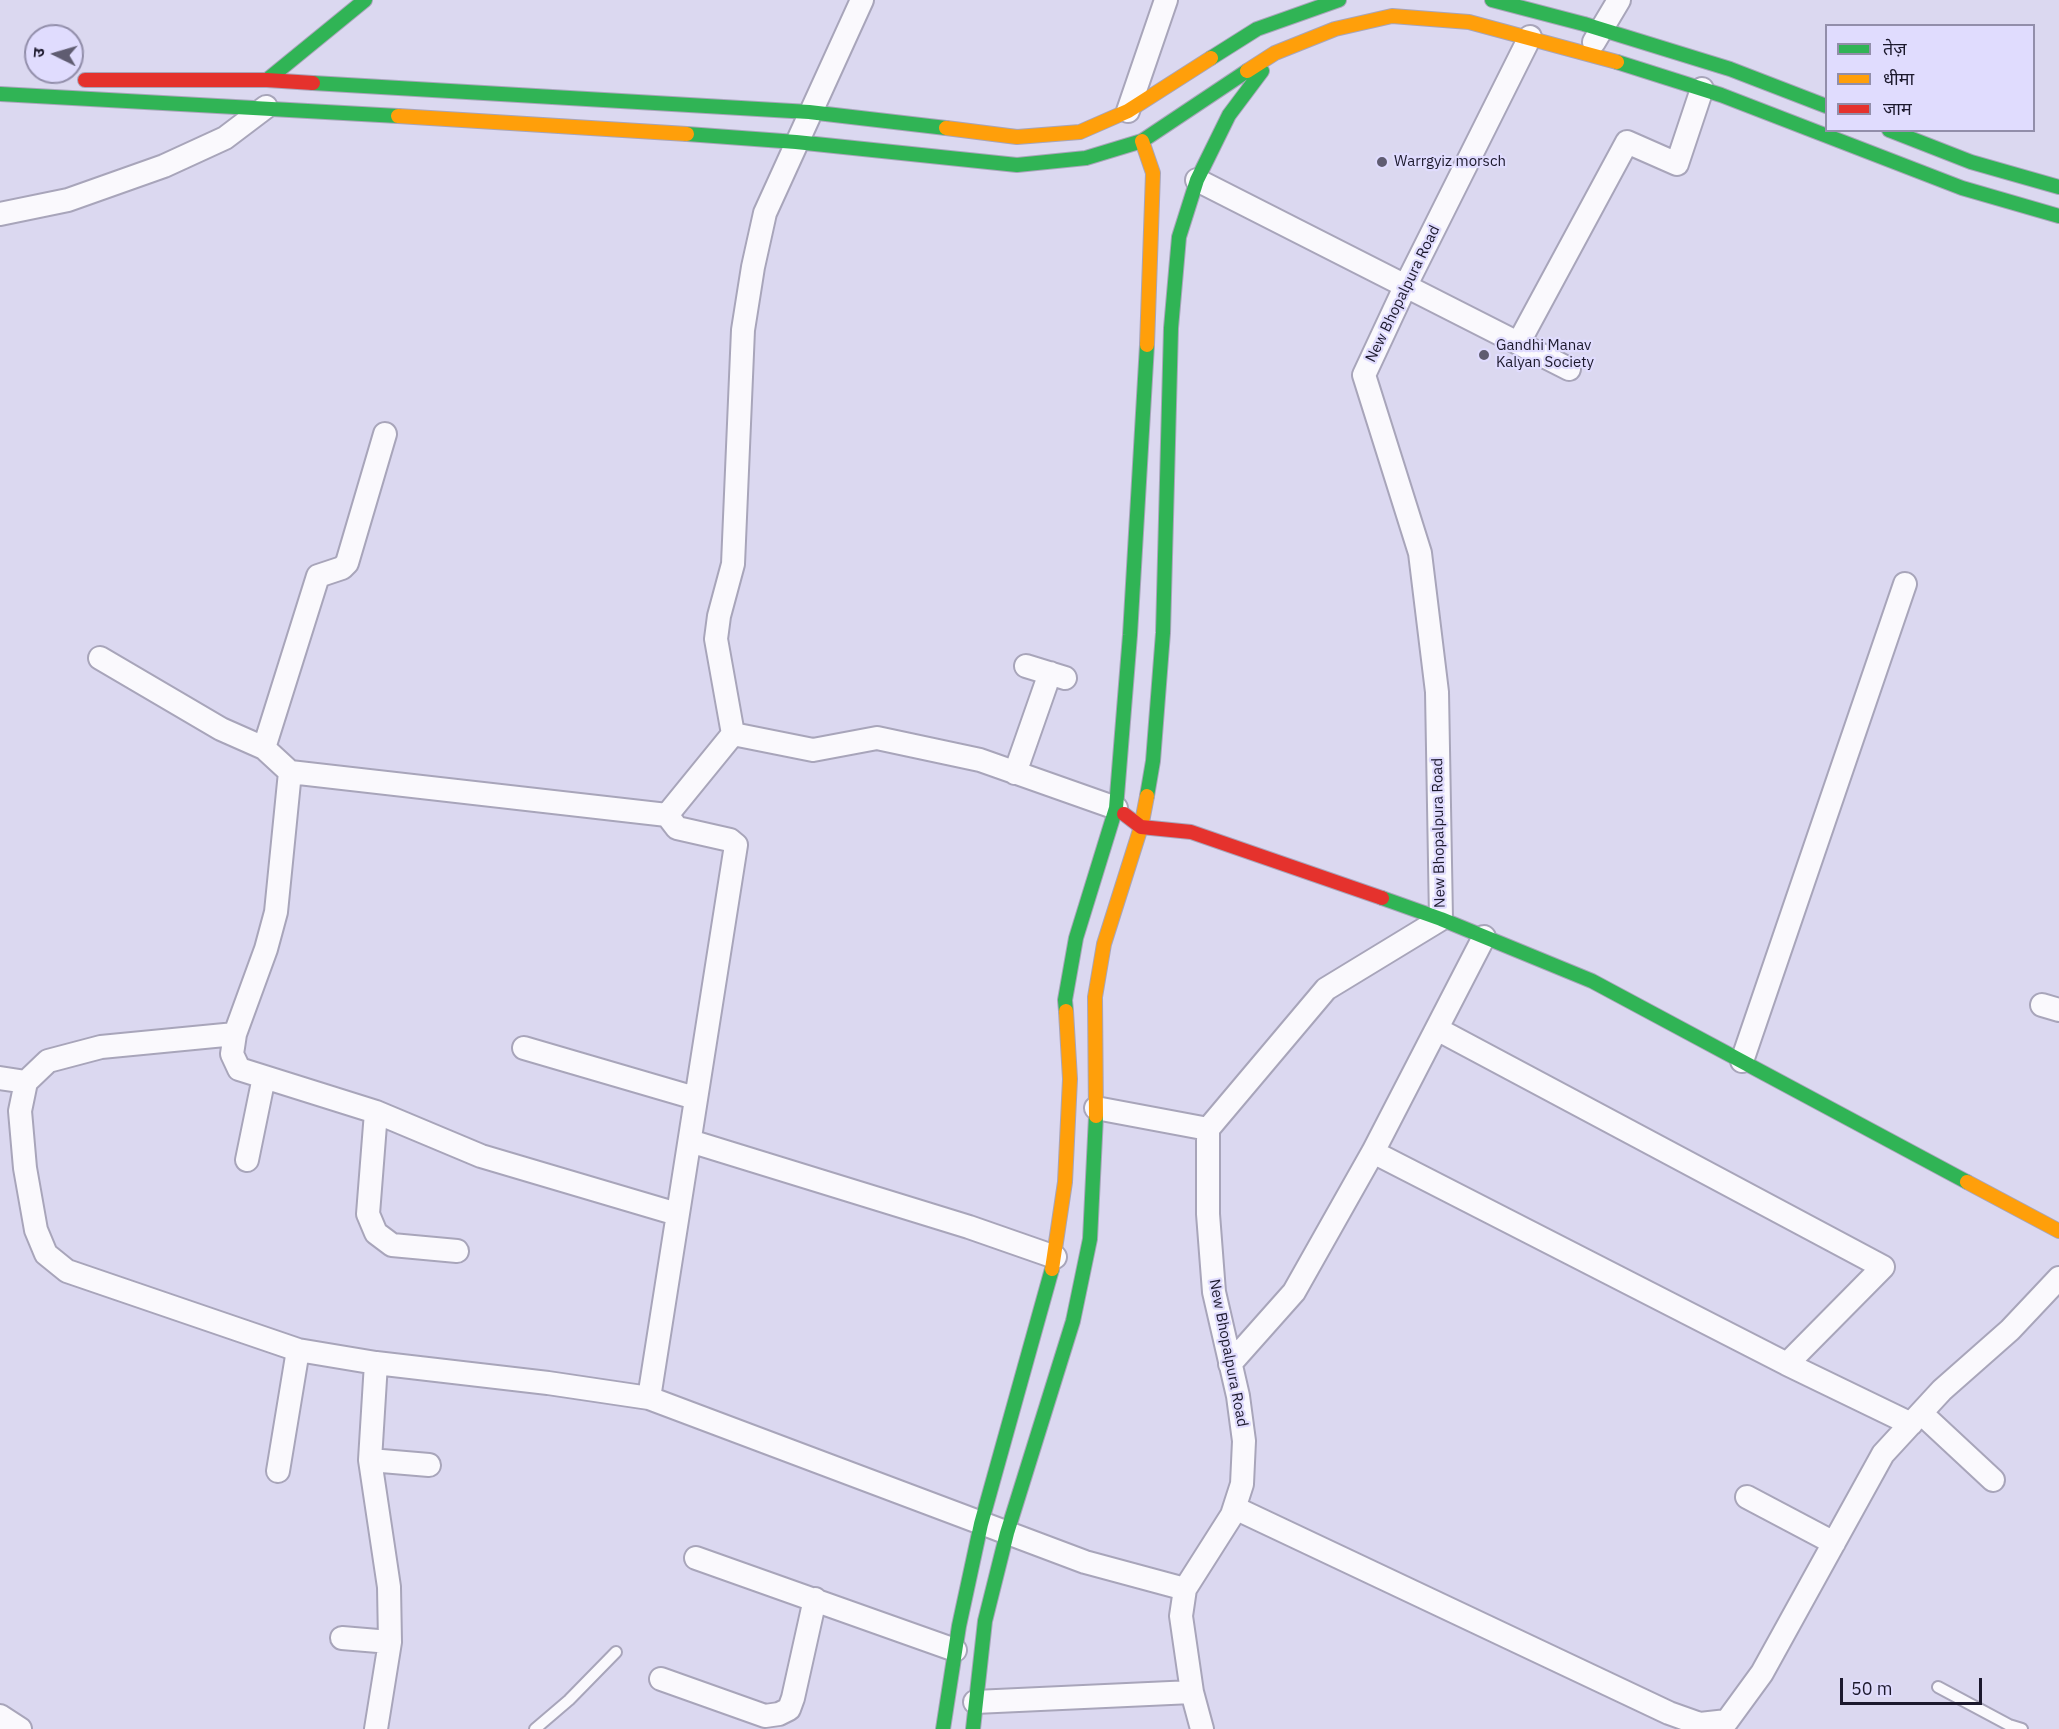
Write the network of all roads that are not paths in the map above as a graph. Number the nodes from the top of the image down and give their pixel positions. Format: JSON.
{"nodes":[{"id":1,"x":365,"y":0,"type":"edge"},
{"id":2,"x":861,"y":0,"type":"edge"},
{"id":3,"x":1166,"y":0,"type":"edge"},
{"id":4,"x":1339,"y":0,"type":"edge"},
{"id":5,"x":1492,"y":0,"type":"edge"},
{"id":6,"x":1619,"y":0,"type":"edge"},
{"id":7,"x":1601,"y":30,"type":"junction"},
{"id":8,"x":1530,"y":37,"type":"junction"},
{"id":9,"x":1275,"y":53,"type":"junction"},
{"id":10,"x":1587,"y":53,"type":"junction"},
{"id":11,"x":84,"y":80,"type":"edge"},
{"id":12,"x":267,"y":80,"type":"junction"},
{"id":13,"x":1702,"y":89,"type":"junction"},
{"id":14,"x":0,"y":94,"type":"edge"},
{"id":15,"x":1825,"y":105,"type":"edge"},
{"id":16,"x":266,"y":107,"type":"junction"},
{"id":17,"x":1128,"y":111,"type":"junction"},
{"id":18,"x":809,"y":112,"type":"junction"},
{"id":19,"x":1894,"y":132,"type":"edge"},
{"id":20,"x":1142,"y":141,"type":"junction"},
{"id":21,"x":796,"y":142,"type":"junction"},
{"id":22,"x":1197,"y":180,"type":"junction"},
{"id":23,"x":2059,"y":187,"type":"edge"},
{"id":24,"x":0,"y":214,"type":"edge"},
{"id":25,"x":2059,"y":216,"type":"edge"},
{"id":26,"x":1405,"y":287,"type":"junction"},
{"id":27,"x":1519,"y":342,"type":"junction"},
{"id":28,"x":1569,"y":369,"type":"dead end"},
{"id":29,"x":385,"y":434,"type":"dead end"},
{"id":30,"x":1905,"y":584,"type":"dead end"},
{"id":31,"x":100,"y":658,"type":"dead end"},
{"id":32,"x":1026,"y":666,"type":"dead end"},
{"id":33,"x":733,"y":734,"type":"junction"},
{"id":34,"x":264,"y":748,"type":"junction"},
{"id":35,"x":290,"y":772,"type":"junction"},
{"id":36,"x":1015,"y":773,"type":"junction"},
{"id":37,"x":1116,"y":808,"type":"junction"},
{"id":38,"x":667,"y":815,"type":"junction"},
{"id":39,"x":1141,"y":827,"type":"junction"},
{"id":40,"x":1441,"y":920,"type":"junction"},
{"id":41,"x":1484,"y":937,"type":"junction"},
{"id":42,"x":1437,"y":1029,"type":"junction"},
{"id":43,"x":235,"y":1034,"type":"junction"},
{"id":44,"x":524,"y":1048,"type":"dead end"},
{"id":45,"x":1742,"y":1060,"type":"junction"},
{"id":46,"x":264,"y":1077,"type":"junction"},
{"id":47,"x":0,"y":1078,"type":"edge"},
{"id":48,"x":26,"y":1082,"type":"junction"},
{"id":49,"x":695,"y":1098,"type":"junction"},
{"id":50,"x":1096,"y":1108,"type":"junction"},
{"id":51,"x":376,"y":1112,"type":"junction"},
{"id":52,"x":1208,"y":1129,"type":"junction"},
{"id":53,"x":690,"y":1141,"type":"junction"},
{"id":54,"x":1373,"y":1152,"type":"junction"},
{"id":55,"x":247,"y":1160,"type":"dead end"},
{"id":56,"x":677,"y":1214,"type":"junction"},
{"id":57,"x":2059,"y":1230,"type":"edge"},
{"id":58,"x":457,"y":1251,"type":"dead end"},
{"id":59,"x":1055,"y":1257,"type":"junction"},
{"id":60,"x":2059,"y":1278,"type":"edge"},
{"id":61,"x":298,"y":1350,"type":"junction"},
{"id":62,"x":376,"y":1363,"type":"junction"},
{"id":63,"x":1230,"y":1364,"type":"junction"},
{"id":64,"x":1787,"y":1364,"type":"junction"},
{"id":65,"x":649,"y":1398,"type":"junction"},
{"id":66,"x":1916,"y":1418,"type":"junction"},
{"id":67,"x":370,"y":1460,"type":"junction"},
{"id":68,"x":429,"y":1465,"type":"dead end"},
{"id":69,"x":278,"y":1471,"type":"dead end"},
{"id":70,"x":1993,"y":1480,"type":"dead end"},
{"id":71,"x":1747,"y":1497,"type":"dead end"},
{"id":72,"x":1235,"y":1508,"type":"junction"},
{"id":73,"x":981,"y":1524,"type":"junction"},
{"id":74,"x":1007,"y":1533,"type":"junction"},
{"id":75,"x":1834,"y":1544,"type":"junction"},
{"id":76,"x":696,"y":1558,"type":"dead end"},
{"id":77,"x":1185,"y":1589,"type":"junction"},
{"id":78,"x":815,"y":1599,"type":"junction"},
{"id":79,"x":342,"y":1638,"type":"dead end"},
{"id":80,"x":390,"y":1642,"type":"junction"},
{"id":81,"x":955,"y":1650,"type":"junction"},
{"id":82,"x":616,"y":1652,"type":"dead end"},
{"id":83,"x":661,"y":1679,"type":"dead end"},
{"id":84,"x":1938,"y":1687,"type":"dead end"},
{"id":85,"x":1192,"y":1692,"type":"junction"},
{"id":86,"x":975,"y":1702,"type":"junction"},
{"id":87,"x":0,"y":1716,"type":"edge"},
{"id":88,"x":1726,"y":1725,"type":"edge"},
{"id":89,"x":20,"y":1729,"type":"edge"},
{"id":90,"x":376,"y":1729,"type":"edge"},
{"id":91,"x":535,"y":1729,"type":"edge"},
{"id":92,"x":943,"y":1729,"type":"edge"},
{"id":93,"x":973,"y":1729,"type":"edge"},
{"id":94,"x":1202,"y":1729,"type":"edge"},
{"id":95,"x":2022,"y":1729,"type":"edge"}],
"edges":[{"from":1,"to":12,"type":"street"},
{"from":2,"to":18,"type":"street"},
{"from":3,"to":17,"type":"street"},
{"from":4,"to":17,"type":"street"},
{"from":5,"to":7,"type":"street"},
{"from":6,"to":7,"type":"street"},
{"from":7,"to":10,"type":"street"},
{"from":7,"to":15,"type":"street"},
{"from":8,"to":9,"type":"street"},
{"from":8,"to":10,"type":"street"},
{"from":8,"to":26,"type":"street","name":"New Bhopalpura Road"},
{"from":9,"to":20,"type":"street"},
{"from":9,"to":22,"type":"street"},
{"from":10,"to":13,"type":"street"},
{"from":11,"to":12,"type":"street"},
{"from":12,"to":18,"type":"street"},
{"from":13,"to":25,"type":"street"},
{"from":13,"to":27,"type":"street"},
{"from":14,"to":16,"type":"street"},
{"from":16,"to":21,"type":"street"},
{"from":16,"to":24,"type":"street"},
{"from":17,"to":18,"type":"street"},
{"from":18,"to":21,"type":"street"},
{"from":19,"to":23,"type":"street"},
{"from":20,"to":21,"type":"street"},
{"from":20,"to":37,"type":"street"},
{"from":21,"to":33,"type":"street"},
{"from":22,"to":26,"type":"street"},
{"from":22,"to":39,"type":"street"},
{"from":26,"to":27,"type":"street"},
{"from":26,"to":40,"type":"street","name":"New Bhopalpura Road"},
{"from":27,"to":28,"type":"street"},
{"from":29,"to":34,"type":"street"},
{"from":30,"to":45,"type":"street"},
{"from":31,"to":34,"type":"street"},
{"from":32,"to":36,"type":"street"},
{"from":33,"to":36,"type":"street"},
{"from":33,"to":38,"type":"street"},
{"from":34,"to":35,"type":"street"},
{"from":35,"to":38,"type":"street"},
{"from":35,"to":43,"type":"street"},
{"from":36,"to":37,"type":"street"},
{"from":37,"to":39,"type":"street"},
{"from":37,"to":59,"type":"street"},
{"from":38,"to":49,"type":"street"},
{"from":39,"to":40,"type":"street"},
{"from":39,"to":50,"type":"street"},
{"from":40,"to":41,"type":"street"},
{"from":40,"to":52,"type":"street","name":"New Bhopalpura Road"},
{"from":41,"to":42,"type":"street"},
{"from":41,"to":45,"type":"street"},
{"from":42,"to":54,"type":"street"},
{"from":42,"to":64,"type":"street"},
{"from":43,"to":46,"type":"street"},
{"from":43,"to":48,"type":"street"},
{"from":44,"to":49,"type":"street"},
{"from":45,"to":57,"type":"street"},
{"from":46,"to":51,"type":"street"},
{"from":46,"to":55,"type":"street"},
{"from":47,"to":48,"type":"street"},
{"from":48,"to":61,"type":"street"},
{"from":49,"to":53,"type":"street"},
{"from":50,"to":52,"type":"street"},
{"from":50,"to":74,"type":"street"},
{"from":51,"to":56,"type":"street"},
{"from":51,"to":58,"type":"street"},
{"from":52,"to":63,"type":"street","name":"New Bhopalpura Road"},
{"from":53,"to":56,"type":"street"},
{"from":53,"to":59,"type":"street"},
{"from":54,"to":63,"type":"street"},
{"from":54,"to":64,"type":"street"},
{"from":56,"to":65,"type":"street"},
{"from":59,"to":73,"type":"street"},
{"from":60,"to":66,"type":"street"},
{"from":61,"to":62,"type":"street"},
{"from":61,"to":69,"type":"street"},
{"from":62,"to":65,"type":"street"},
{"from":62,"to":67,"type":"street"},
{"from":63,"to":72,"type":"street","name":"New Bhopalpura Road"},
{"from":64,"to":66,"type":"street"},
{"from":65,"to":73,"type":"street"},
{"from":66,"to":70,"type":"street"},
{"from":66,"to":75,"type":"street"},
{"from":67,"to":68,"type":"street"},
{"from":67,"to":80,"type":"street"},
{"from":71,"to":75,"type":"street"},
{"from":72,"to":77,"type":"street","name":"New Bhopalpura Road"},
{"from":72,"to":88,"type":"street"},
{"from":73,"to":74,"type":"street"},
{"from":73,"to":81,"type":"street"},
{"from":74,"to":77,"type":"street"},
{"from":74,"to":86,"type":"street"},
{"from":75,"to":88,"type":"street"},
{"from":76,"to":78,"type":"street"},
{"from":77,"to":85,"type":"street","name":"New Bhopalpura Road"},
{"from":78,"to":81,"type":"street"},
{"from":78,"to":83,"type":"street"},
{"from":79,"to":80,"type":"street"},
{"from":80,"to":90,"type":"street"},
{"from":81,"to":92,"type":"street"},
{"from":82,"to":91,"type":"lane"},
{"from":84,"to":95,"type":"lane"},
{"from":85,"to":86,"type":"street"},
{"from":85,"to":94,"type":"street","name":"New Bhopalpura Road"},
{"from":86,"to":93,"type":"street"},
{"from":87,"to":89,"type":"street"}]}
